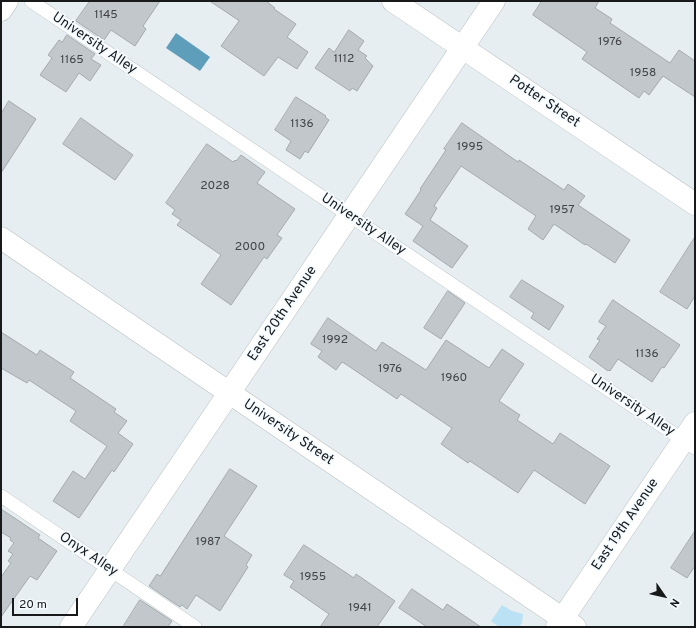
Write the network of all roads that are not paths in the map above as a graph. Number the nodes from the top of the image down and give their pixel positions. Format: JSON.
{"nodes":[{"id":1,"x":7,"y":1,"type":"edge"},
{"id":2,"x":31,"y":1,"type":"edge"},
{"id":3,"x":393,"y":1,"type":"edge"},
{"id":4,"x":494,"y":1,"type":"edge"},
{"id":5,"x":1,"y":10,"type":"edge"},
{"id":6,"x":463,"y":48,"type":"junction"},
{"id":7,"x":695,"y":204,"type":"edge"},
{"id":8,"x":349,"y":216,"type":"junction"},
{"id":9,"x":1,"y":238,"type":"edge"},
{"id":10,"x":229,"y":393,"type":"junction"},
{"id":11,"x":691,"y":438,"type":"edge"},
{"id":12,"x":1,"y":496,"type":"edge"},
{"id":13,"x":110,"y":570,"type":"junction"},
{"id":14,"x":565,"y":624,"type":"edge"},
{"id":15,"x":71,"y":627,"type":"edge"},
{"id":16,"x":195,"y":627,"type":"edge"}],
"edges":[{"from":1,"to":5,"type":"street"},
{"from":2,"to":8,"type":"lane","name":"University Alley"},
{"from":3,"to":6,"type":"street","name":"Potter Street"},
{"from":4,"to":6,"type":"street","name":"East 20th Avenue"},
{"from":6,"to":7,"type":"street","name":"Potter Street"},
{"from":6,"to":8,"type":"street","name":"East 20th Avenue"},
{"from":8,"to":10,"type":"street","name":"East 20th Avenue"},
{"from":8,"to":11,"type":"lane","name":"University Alley"},
{"from":9,"to":10,"type":"street","name":"University Street"},
{"from":10,"to":13,"type":"street","name":"East 20th Avenue"},
{"from":10,"to":14,"type":"street","name":"University Street"},
{"from":11,"to":14,"type":"street","name":"East 19th Avenue"},
{"from":12,"to":13,"type":"lane","name":"Onyx Alley"},
{"from":13,"to":15,"type":"street","name":"East 20th Avenue"},
{"from":13,"to":16,"type":"lane","name":"Onyx Alley"}]}
